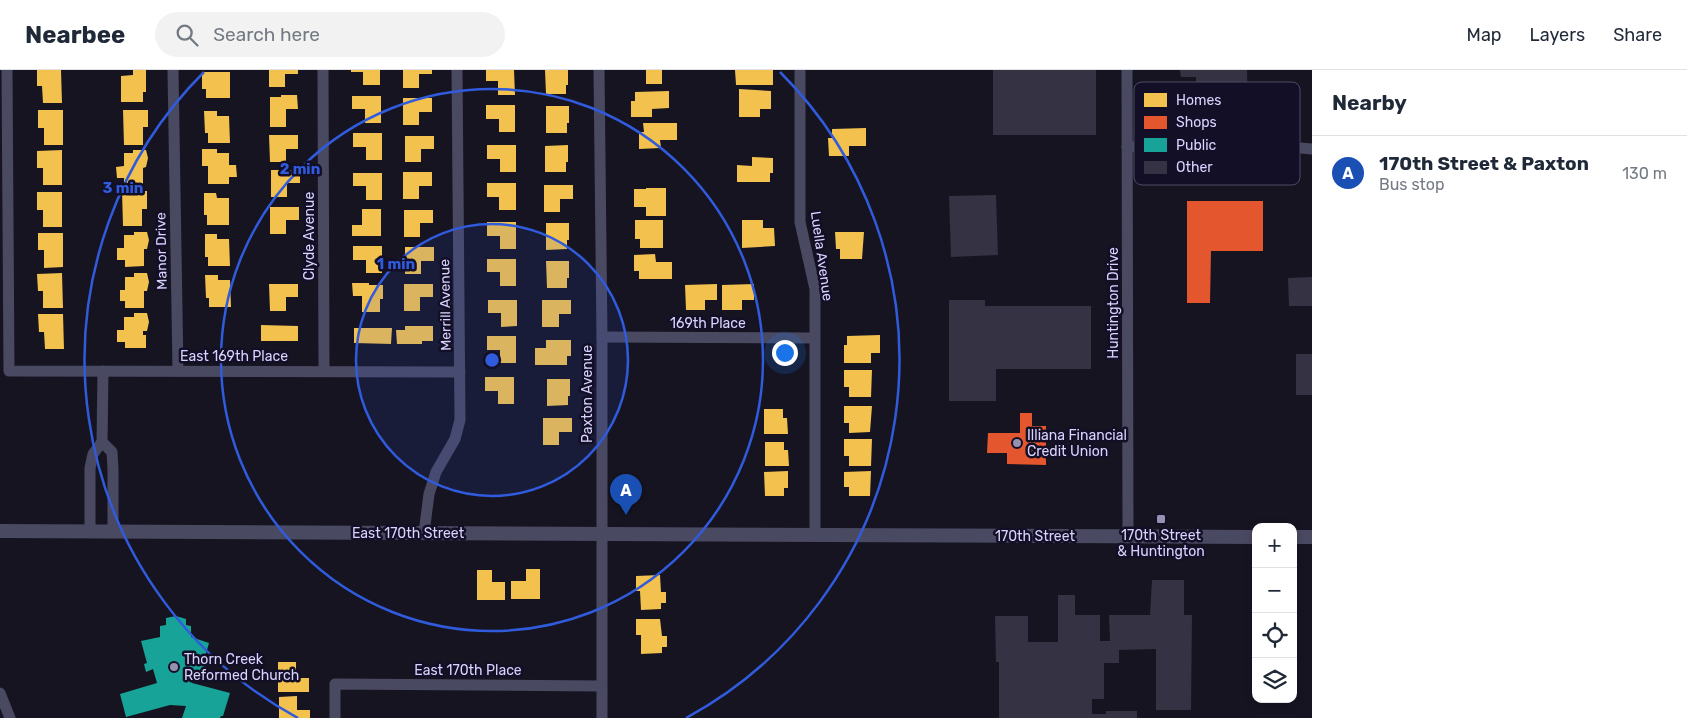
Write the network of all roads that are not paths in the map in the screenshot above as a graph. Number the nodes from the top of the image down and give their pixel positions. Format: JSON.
{"nodes":[{"id":1,"x":7,"y":70,"type":"edge"},
{"id":2,"x":173,"y":70,"type":"edge"},
{"id":3,"x":323,"y":70,"type":"edge"},
{"id":4,"x":458,"y":70,"type":"edge"},
{"id":5,"x":599,"y":70,"type":"edge"},
{"id":6,"x":800,"y":70,"type":"edge"},
{"id":7,"x":1127,"y":70,"type":"edge"},
{"id":8,"x":1127,"y":147,"type":"junction"},
{"id":9,"x":1134,"y":147,"type":"edge"},
{"id":10,"x":602,"y":337,"type":"junction"},
{"id":11,"x":814,"y":338,"type":"junction"},
{"id":12,"x":102,"y":371,"type":"junction"},
{"id":13,"x":178,"y":371,"type":"junction"},
{"id":14,"x":324,"y":372,"type":"junction"},
{"id":15,"x":460,"y":372,"type":"junction"},
{"id":16,"x":102,"y":442,"type":"junction"},
{"id":17,"x":0,"y":531,"type":"edge"},
{"id":18,"x":90,"y":531,"type":"junction"},
{"id":19,"x":113,"y":531,"type":"junction"},
{"id":20,"x":424,"y":533,"type":"junction"},
{"id":21,"x":602,"y":534,"type":"junction"},
{"id":22,"x":815,"y":536,"type":"junction"},
{"id":23,"x":1128,"y":537,"type":"junction"},
{"id":24,"x":1252,"y":537,"type":"edge"},
{"id":25,"x":1297,"y":537,"type":"edge"},
{"id":26,"x":1312,"y":537,"type":"edge"},
{"id":27,"x":601,"y":686,"type":"junction"},
{"id":28,"x":0,"y":693,"type":"edge"},
{"id":29,"x":6,"y":714,"type":"edge"},
{"id":30,"x":335,"y":718,"type":"edge"},
{"id":31,"x":602,"y":718,"type":"edge"}],
"edges":[{"from":1,"to":12,"type":"street","name":"East 169th Place"},
{"from":2,"to":13,"type":"street","name":"Manor Drive"},
{"from":3,"to":14,"type":"street","name":"Clyde Avenue"},
{"from":4,"to":15,"type":"street","name":"Merrill Avenue"},
{"from":5,"to":10,"type":"street","name":"Paxton Avenue"},
{"from":6,"to":11,"type":"street","name":"Luella Avenue"},
{"from":7,"to":8,"type":"street","name":"Huntington Drive"},
{"from":8,"to":9,"type":"street"},
{"from":8,"to":23,"type":"street","name":"Huntington Drive"},
{"from":10,"to":11,"type":"street","name":"169th Place"},
{"from":10,"to":21,"type":"street","name":"Paxton Avenue"},
{"from":11,"to":22,"type":"street","name":"Luella Avenue"},
{"from":12,"to":13,"type":"street","name":"East 169th Place"},
{"from":12,"to":16,"type":"street"},
{"from":13,"to":14,"type":"street","name":"East 169th Place"},
{"from":14,"to":15,"type":"street","name":"East 169th Place"},
{"from":15,"to":20,"type":"street","name":"Merrill Avenue"},
{"from":16,"to":18,"type":"street"},
{"from":16,"to":19,"type":"street"},
{"from":17,"to":18,"type":"street","name":"East 170th Street"},
{"from":18,"to":19,"type":"street","name":"East 170th Street"},
{"from":19,"to":20,"type":"street","name":"East 170th Street"},
{"from":20,"to":21,"type":"street","name":"East 170th Street"},
{"from":21,"to":22,"type":"street","name":"East 170th Street"},
{"from":21,"to":27,"type":"street","name":"Paxton Avenue"},
{"from":22,"to":23,"type":"street","name":"170th Street"},
{"from":23,"to":24,"type":"street","name":"170th Street"},
{"from":25,"to":26,"type":"street"},
{"from":27,"to":30,"type":"street","name":"East 170th Place"},
{"from":27,"to":31,"type":"street","name":"Paxton Avenue"},
{"from":28,"to":29,"type":"street"}]}
